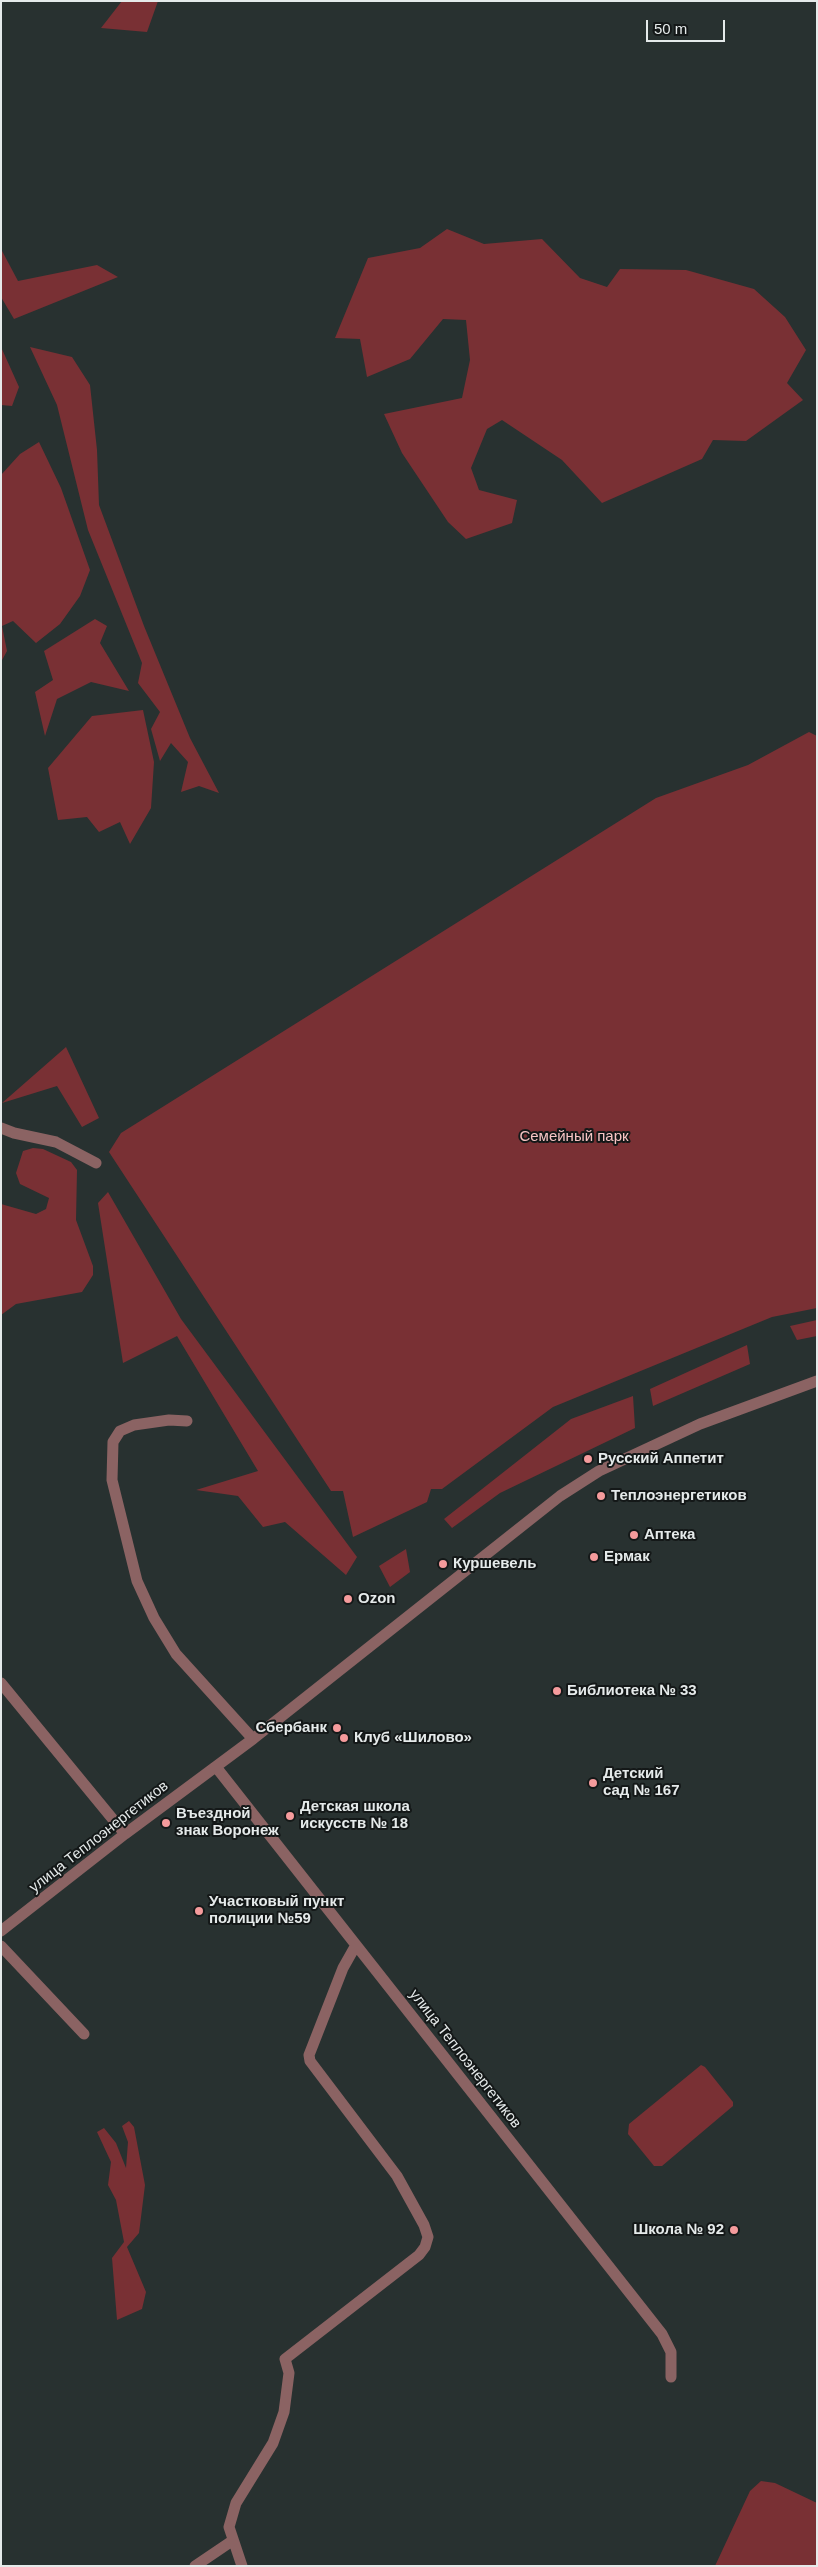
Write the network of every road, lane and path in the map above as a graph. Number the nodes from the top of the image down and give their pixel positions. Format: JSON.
{"nodes":[{"id":1,"x":1,"y":1128,"type":"edge"},
{"id":2,"x":96,"y":1163,"type":"dead end"},
{"id":3,"x":817,"y":1381,"type":"edge"},
{"id":4,"x":187,"y":1420,"type":"dead end"},
{"id":5,"x":1,"y":1683,"type":"edge"},
{"id":6,"x":253,"y":1739,"type":"junction"},
{"id":7,"x":216,"y":1767,"type":"junction"},
{"id":8,"x":125,"y":1834,"type":"junction"},
{"id":9,"x":1,"y":1932,"type":"edge"},
{"id":10,"x":356,"y":1945,"type":"junction"},
{"id":11,"x":1,"y":1946,"type":"edge"},
{"id":12,"x":84,"y":2034,"type":"dead end"},
{"id":13,"x":671,"y":2377,"type":"dead end"},
{"id":14,"x":232,"y":2541,"type":"junction"},
{"id":15,"x":195,"y":2566,"type":"edge"},
{"id":16,"x":242,"y":2566,"type":"edge"}],
"edges":[{"from":1,"to":2,"type":"street"},
{"from":3,"to":6,"type":"street","name":"улица Теплоэнергетиков"},
{"from":4,"to":6,"type":"street"},
{"from":5,"to":8,"type":"street"},
{"from":6,"to":7,"type":"street","name":"улица Теплоэнергетиков"},
{"from":7,"to":8,"type":"street","name":"улица Теплоэнергетиков"},
{"from":7,"to":10,"type":"street","name":"улица Теплоэнергетиков"},
{"from":8,"to":9,"type":"street","name":"улица Теплоэнергетиков"},
{"from":10,"to":13,"type":"street","name":"улица Теплоэнергетиков"},
{"from":10,"to":14,"type":"street"},
{"from":11,"to":12,"type":"street"},
{"from":14,"to":15,"type":"street"},
{"from":14,"to":16,"type":"street"}]}
